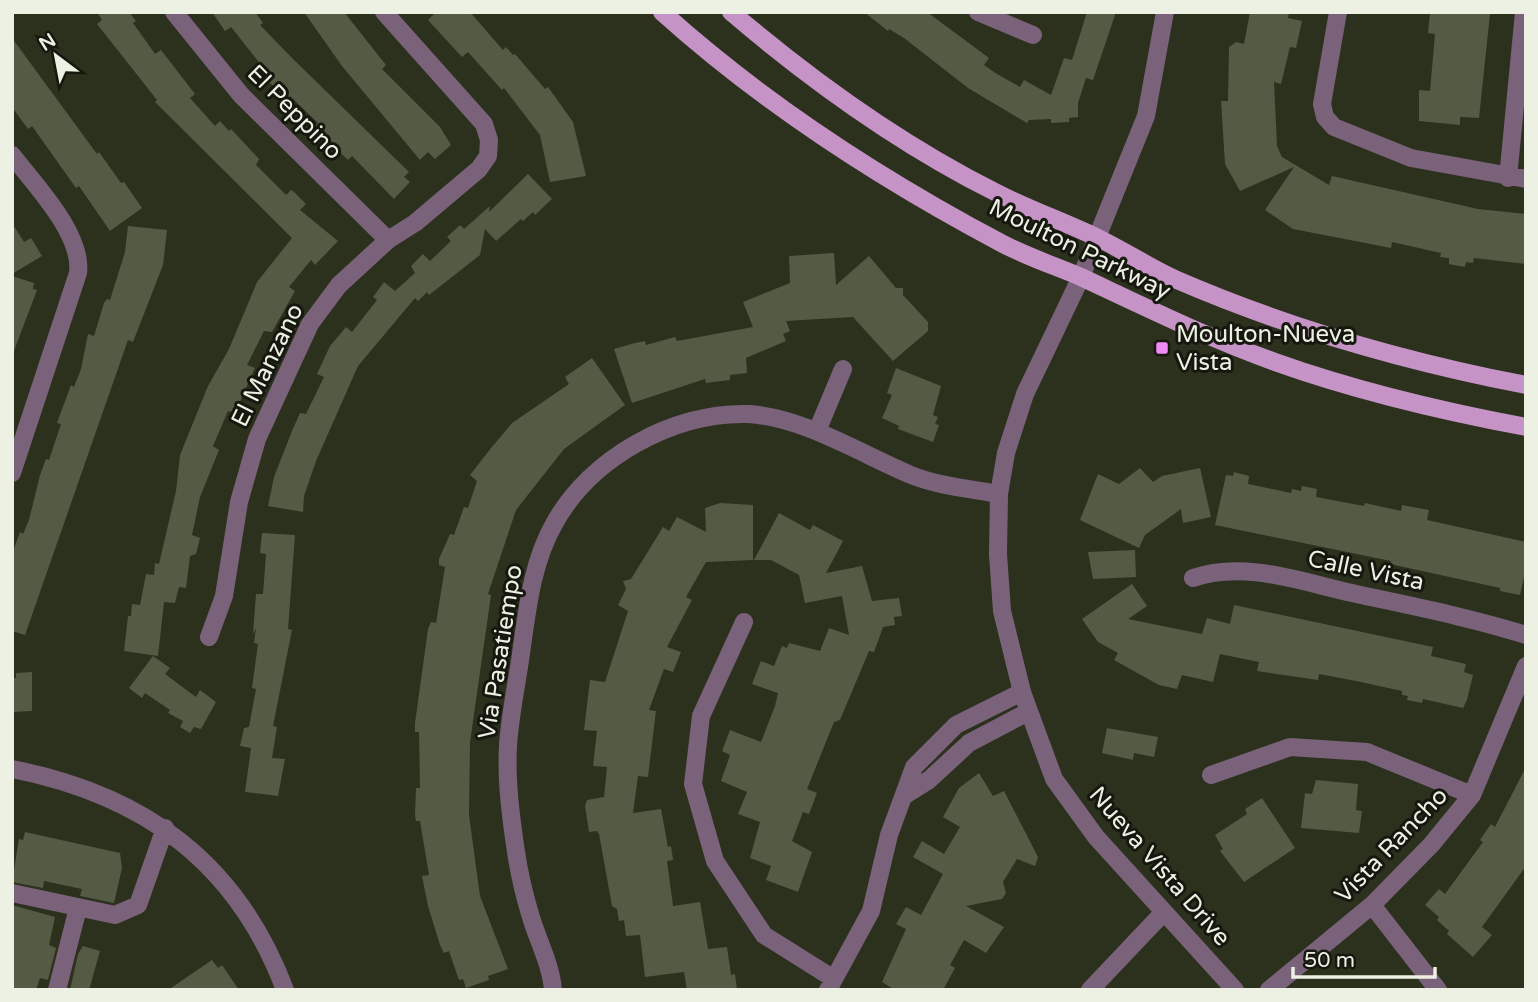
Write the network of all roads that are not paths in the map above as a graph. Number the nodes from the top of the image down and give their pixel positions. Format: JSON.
{"nodes":[{"id":1,"x":174,"y":12,"type":"edge"},
{"id":2,"x":384,"y":12,"type":"edge"},
{"id":3,"x":662,"y":12,"type":"edge"},
{"id":4,"x":731,"y":12,"type":"edge"},
{"id":5,"x":978,"y":12,"type":"edge"},
{"id":6,"x":1165,"y":12,"type":"edge"},
{"id":7,"x":1338,"y":12,"type":"edge"},
{"id":8,"x":1524,"y":12,"type":"edge"},
{"id":9,"x":1033,"y":35,"type":"dead end"},
{"id":10,"x":12,"y":155,"type":"edge"},
{"id":11,"x":1517,"y":178,"type":"edge"},
{"id":12,"x":1098,"y":238,"type":"junction"},
{"id":13,"x":388,"y":240,"type":"junction"},
{"id":14,"x":1081,"y":277,"type":"junction"},
{"id":15,"x":843,"y":369,"type":"dead end"},
{"id":16,"x":1526,"y":385,"type":"edge"},
{"id":17,"x":1526,"y":427,"type":"edge"},
{"id":18,"x":817,"y":431,"type":"junction"},
{"id":19,"x":12,"y":473,"type":"edge"},
{"id":20,"x":999,"y":494,"type":"junction"},
{"id":21,"x":1193,"y":578,"type":"dead end"},
{"id":22,"x":744,"y":622,"type":"dead end"},
{"id":23,"x":1526,"y":635,"type":"edge"},
{"id":24,"x":209,"y":637,"type":"dead end"},
{"id":25,"x":1526,"y":666,"type":"edge"},
{"id":26,"x":1022,"y":692,"type":"junction"},
{"id":27,"x":1028,"y":712,"type":"junction"},
{"id":28,"x":937,"y":744,"type":"junction"},
{"id":29,"x":953,"y":757,"type":"junction"},
{"id":30,"x":12,"y":769,"type":"edge"},
{"id":31,"x":1211,"y":775,"type":"dead end"},
{"id":32,"x":905,"y":795,"type":"junction"},
{"id":33,"x":1472,"y":795,"type":"junction"},
{"id":34,"x":165,"y":828,"type":"junction"},
{"id":35,"x":12,"y":893,"type":"edge"},
{"id":36,"x":1373,"y":905,"type":"junction"},
{"id":37,"x":78,"y":908,"type":"junction"},
{"id":38,"x":1163,"y":913,"type":"junction"},
{"id":39,"x":831,"y":984,"type":"edge"},
{"id":40,"x":57,"y":990,"type":"edge"},
{"id":41,"x":285,"y":990,"type":"edge"},
{"id":42,"x":553,"y":990,"type":"edge"},
{"id":43,"x":1090,"y":990,"type":"edge"},
{"id":44,"x":1235,"y":990,"type":"edge"},
{"id":45,"x":1269,"y":990,"type":"edge"},
{"id":46,"x":1438,"y":990,"type":"edge"}],
"edges":[{"from":1,"to":13,"type":"street","name":"El Peppino"},
{"from":2,"to":13,"type":"street","name":"El Manzano"},
{"from":3,"to":14,"type":"main road","name":"Moulton Parkway"},
{"from":4,"to":12,"type":"main road","name":"Moulton Parkway"},
{"from":5,"to":9,"type":"street"},
{"from":6,"to":12,"type":"street","name":"Nueva Vista Drive"},
{"from":7,"to":11,"type":"street"},
{"from":8,"to":11,"type":"street"},
{"from":10,"to":19,"type":"street"},
{"from":12,"to":14,"type":"street","name":"Nueva Vista Drive"},
{"from":12,"to":16,"type":"main road","name":"Moulton Parkway"},
{"from":13,"to":24,"type":"street","name":"El Manzano"},
{"from":14,"to":17,"type":"main road","name":"Moulton Parkway"},
{"from":14,"to":20,"type":"street","name":"Nueva Vista Drive"},
{"from":15,"to":18,"type":"street"},
{"from":18,"to":20,"type":"street","name":"Via Pasatiempo"},
{"from":18,"to":42,"type":"street","name":"Via Pasatiempo"},
{"from":20,"to":26,"type":"street","name":"Nueva Vista Drive"},
{"from":21,"to":23,"type":"street","name":"Calle Vista"},
{"from":22,"to":39,"type":"street"},
{"from":25,"to":33,"type":"street","name":"Vista Rancho"},
{"from":26,"to":27,"type":"street","name":"Nueva Vista Drive"},
{"from":26,"to":28,"type":"street"},
{"from":27,"to":29,"type":"street"},
{"from":27,"to":38,"type":"street","name":"Nueva Vista Drive"},
{"from":28,"to":29,"type":"street"},
{"from":28,"to":32,"type":"street"},
{"from":29,"to":32,"type":"street"},
{"from":30,"to":34,"type":"street"},
{"from":31,"to":33,"type":"street"},
{"from":32,"to":39,"type":"street"},
{"from":33,"to":36,"type":"street","name":"Vista Rancho"},
{"from":34,"to":37,"type":"street"},
{"from":34,"to":41,"type":"street"},
{"from":35,"to":37,"type":"street"},
{"from":36,"to":45,"type":"street","name":"Vista Rancho"},
{"from":36,"to":46,"type":"street"},
{"from":37,"to":40,"type":"street"},
{"from":38,"to":43,"type":"street"},
{"from":38,"to":44,"type":"street","name":"Nueva Vista Drive"}]}
